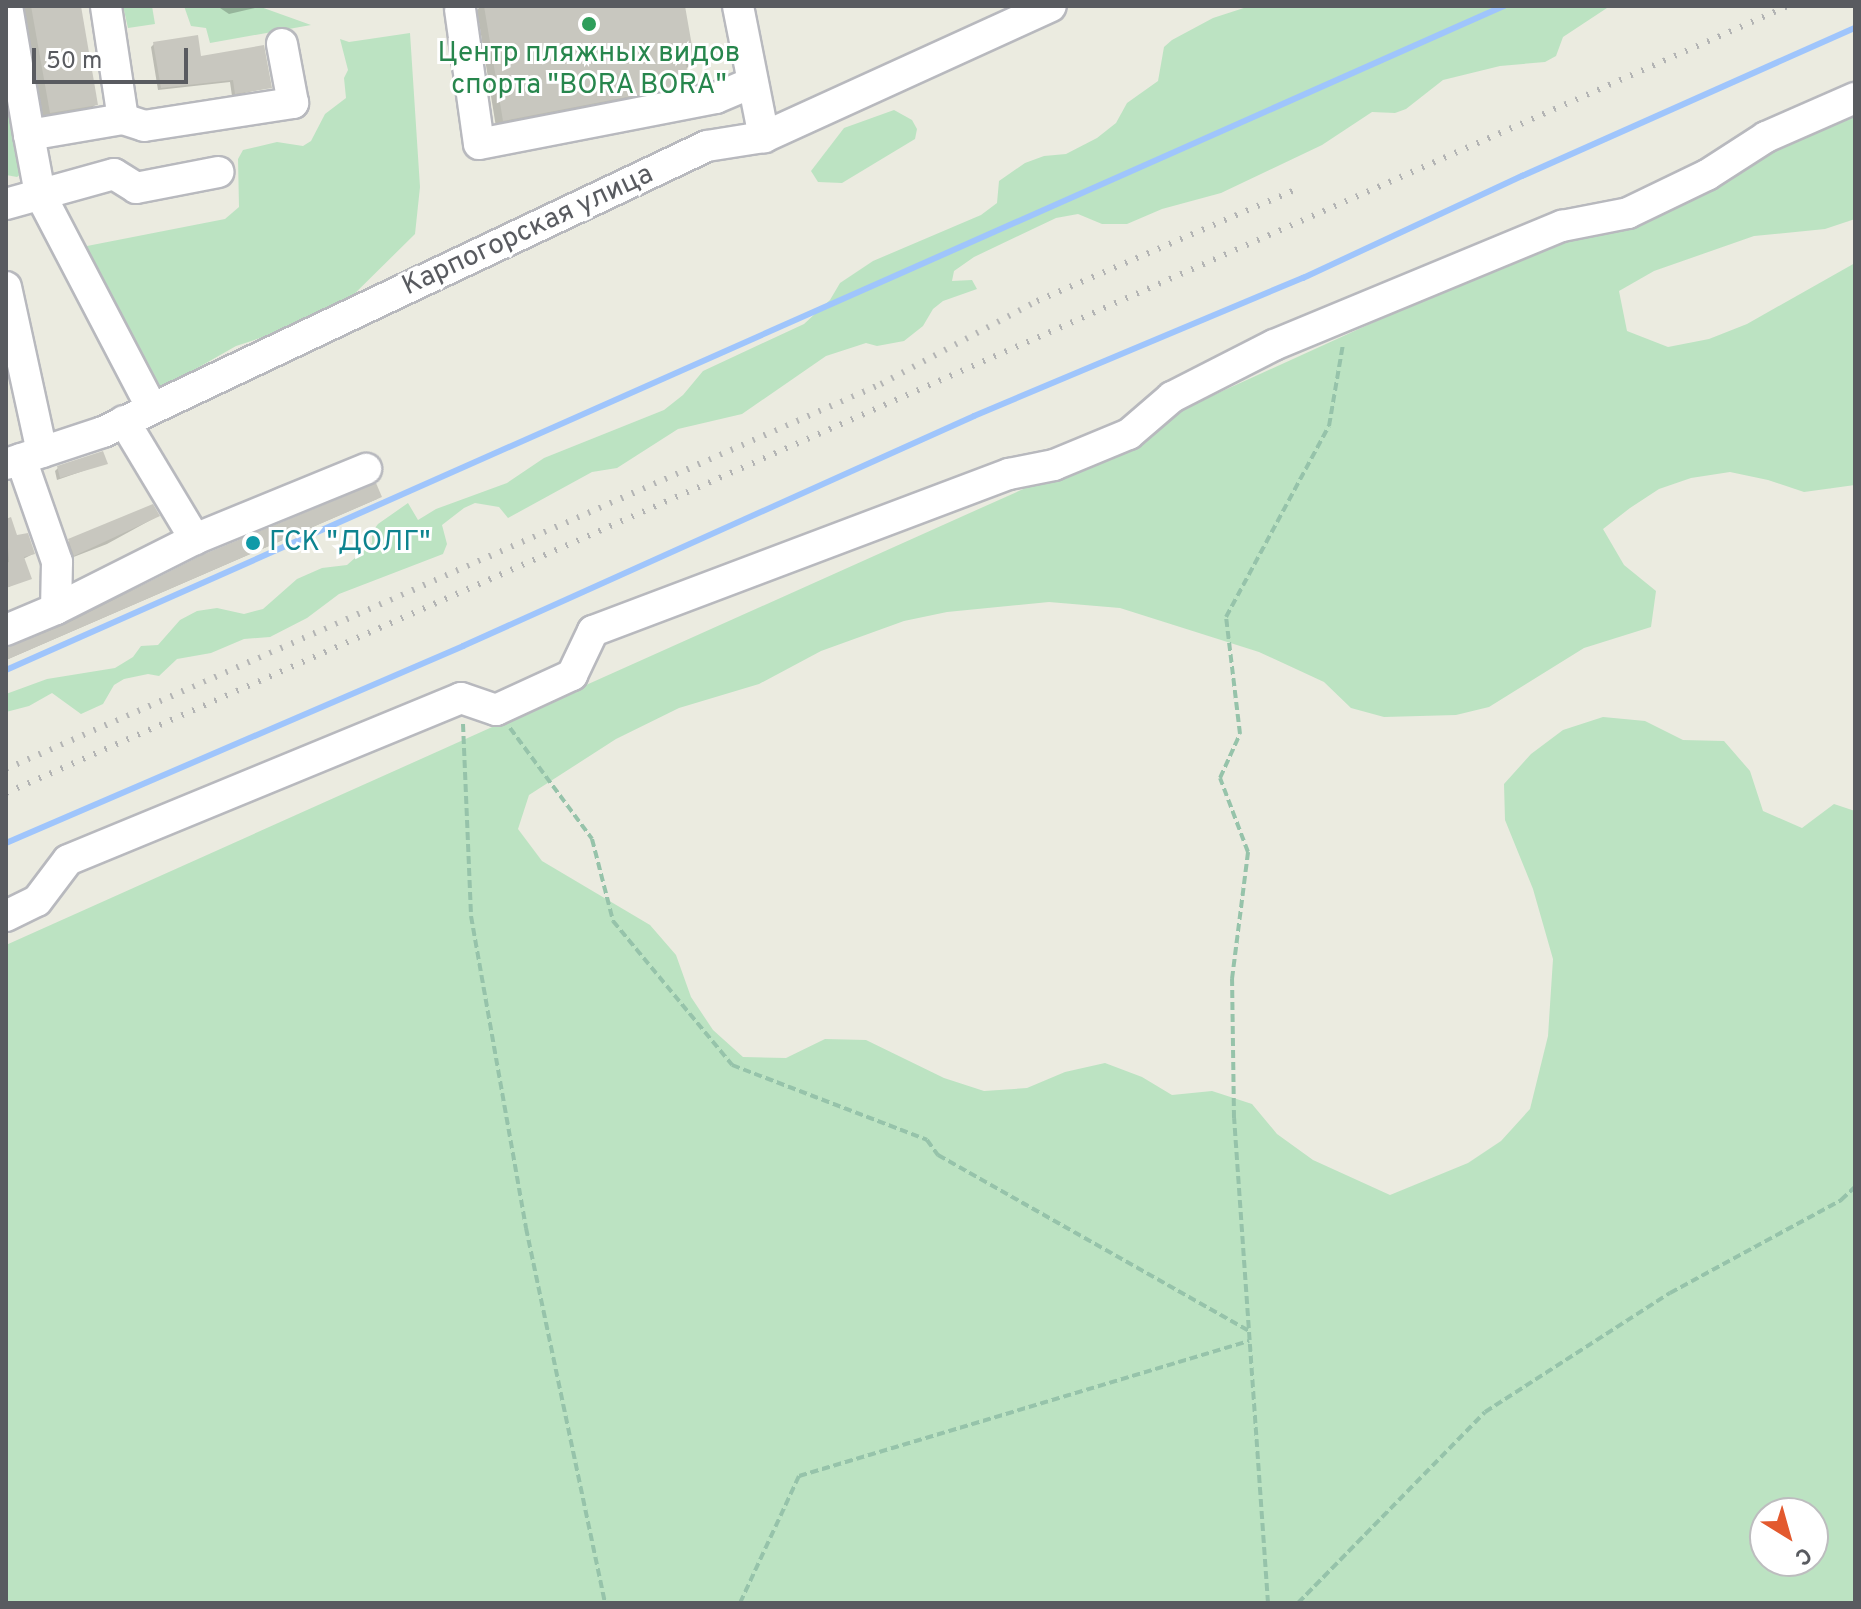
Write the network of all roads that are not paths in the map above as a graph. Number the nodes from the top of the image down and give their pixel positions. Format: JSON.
{"nodes":[{"id":1,"x":7,"y":6,"type":"edge"},
{"id":2,"x":106,"y":6,"type":"edge"},
{"id":3,"x":738,"y":6,"type":"edge"},
{"id":4,"x":1051,"y":6,"type":"edge"},
{"id":5,"x":460,"y":9,"type":"dead end"},
{"id":6,"x":282,"y":44,"type":"dead end"},
{"id":7,"x":751,"y":83,"type":"junction"},
{"id":8,"x":1855,"y":98,"type":"edge"},
{"id":9,"x":123,"y":119,"type":"junction"},
{"id":10,"x":29,"y":135,"type":"junction"},
{"id":11,"x":764,"y":137,"type":"junction"},
{"id":12,"x":218,"y":172,"type":"dead end"},
{"id":13,"x":40,"y":194,"type":"junction"},
{"id":14,"x":6,"y":204,"type":"edge"},
{"id":15,"x":6,"y":287,"type":"edge"},
{"id":16,"x":152,"y":408,"type":"junction"},
{"id":17,"x":124,"y":421,"type":"junction"},
{"id":18,"x":23,"y":458,"type":"edge"},
{"id":19,"x":366,"y":469,"type":"dead end"},
{"id":20,"x":195,"y":539,"type":"junction"},
{"id":21,"x":56,"y":609,"type":"junction"},
{"id":22,"x":6,"y":630,"type":"edge"},
{"id":23,"x":6,"y":916,"type":"edge"}],
"edges":[{"from":1,"to":10,"type":"lane"},
{"from":2,"to":9,"type":"lane"},
{"from":3,"to":7,"type":"lane"},
{"from":4,"to":11,"type":"lane","name":"Карпогорская улица"},
{"from":5,"to":7,"type":"lane"},
{"from":6,"to":9,"type":"lane"},
{"from":7,"to":11,"type":"lane"},
{"from":8,"to":23,"type":"lane"},
{"from":9,"to":10,"type":"lane"},
{"from":10,"to":13,"type":"lane"},
{"from":11,"to":16,"type":"lane","name":"Карпогорская улица"},
{"from":12,"to":13,"type":"lane"},
{"from":13,"to":14,"type":"lane"},
{"from":13,"to":16,"type":"lane"},
{"from":15,"to":18,"type":"lane"},
{"from":16,"to":17,"type":"lane","name":"Карпогорская улица"},
{"from":17,"to":18,"type":"lane","name":"Карпогорская улица"},
{"from":17,"to":20,"type":"lane"},
{"from":18,"to":21,"type":"lane"},
{"from":19,"to":20,"type":"lane"},
{"from":20,"to":21,"type":"lane"},
{"from":21,"to":22,"type":"lane"}]}
